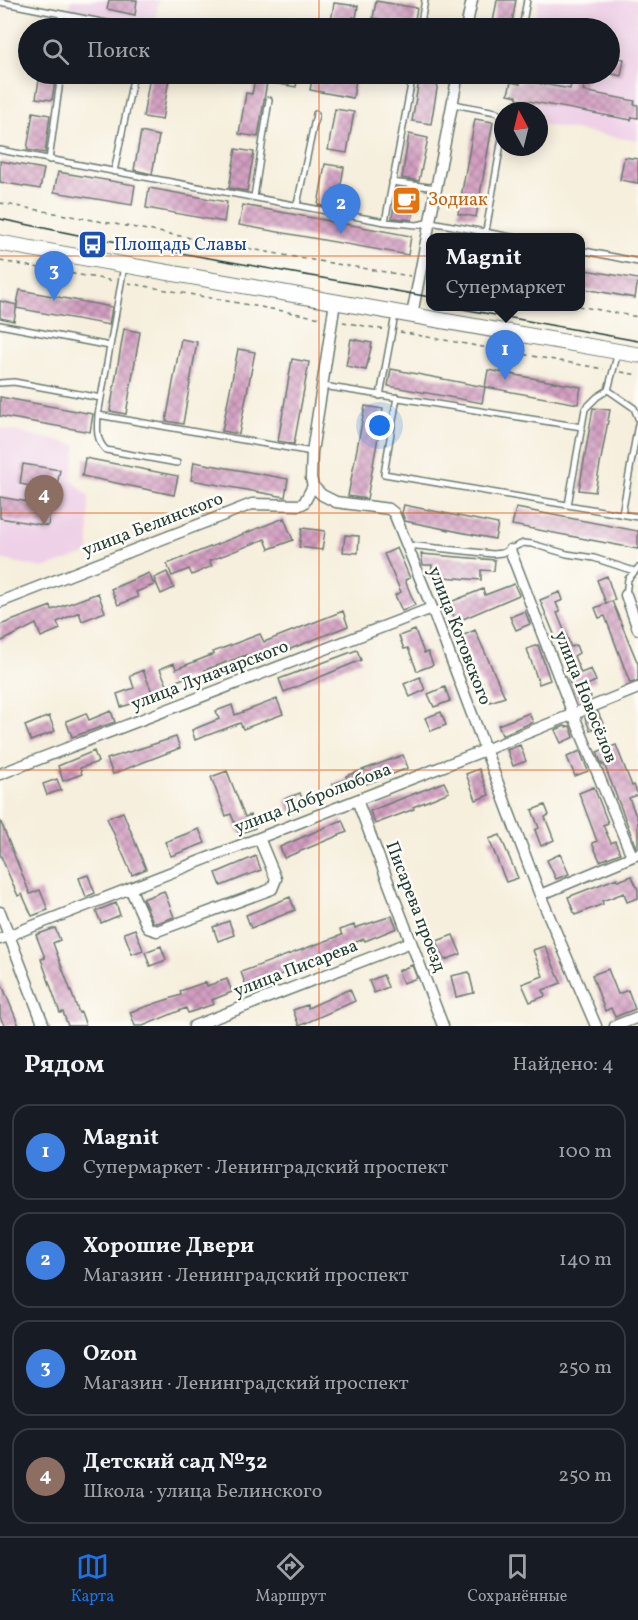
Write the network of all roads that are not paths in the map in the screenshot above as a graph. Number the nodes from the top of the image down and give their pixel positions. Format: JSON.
{"nodes":[{"id":1,"x":425,"y":0,"type":"edge"},
{"id":2,"x":472,"y":0,"type":"edge"},
{"id":3,"x":527,"y":0,"type":"edge"},
{"id":4,"x":0,"y":2,"type":"edge"},
{"id":5,"x":61,"y":15,"type":"junction"},
{"id":6,"x":61,"y":18,"type":"edge"},
{"id":7,"x":77,"y":18,"type":"edge"},
{"id":8,"x":422,"y":18,"type":"edge"},
{"id":9,"x":468,"y":18,"type":"edge"},
{"id":10,"x":524,"y":18,"type":"edge"},
{"id":11,"x":60,"y":84,"type":"edge"},
{"id":12,"x":132,"y":84,"type":"edge"},
{"id":13,"x":410,"y":84,"type":"edge"},
{"id":14,"x":457,"y":84,"type":"edge"},
{"id":15,"x":269,"y":100,"type":"dead end"},
{"id":16,"x":453,"y":104,"type":"junction"},
{"id":17,"x":494,"y":112,"type":"edge"},
{"id":18,"x":316,"y":114,"type":"dead end"},
{"id":19,"x":0,"y":150,"type":"edge"},
{"id":20,"x":499,"y":156,"type":"edge"},
{"id":21,"x":49,"y":160,"type":"junction"},
{"id":22,"x":114,"y":172,"type":"junction"},
{"id":23,"x":392,"y":182,"type":"junction"},
{"id":24,"x":437,"y":188,"type":"junction"},
{"id":25,"x":254,"y":197,"type":"junction"},
{"id":26,"x":297,"y":205,"type":"junction"},
{"id":27,"x":385,"y":222,"type":"junction"},
{"id":28,"x":431,"y":222,"type":"junction"},
{"id":29,"x":486,"y":231,"type":"junction"},
{"id":30,"x":429,"y":233,"type":"edge"},
{"id":31,"x":496,"y":233,"type":"edge"},
{"id":32,"x":0,"y":243,"type":"edge"},
{"id":33,"x":426,"y":247,"type":"edge"},
{"id":34,"x":585,"y":251,"type":"edge"},
{"id":35,"x":638,"y":262,"type":"edge"},
{"id":36,"x":124,"y":265,"type":"junction"},
{"id":37,"x":335,"y":302,"type":"junction"},
{"id":38,"x":396,"y":312,"type":"junction"},
{"id":39,"x":412,"y":315,"type":"junction"},
{"id":40,"x":0,"y":325,"type":"edge"},
{"id":41,"x":110,"y":346,"type":"junction"},
{"id":42,"x":618,"y":351,"type":"junction"},
{"id":43,"x":638,"y":355,"type":"edge"},
{"id":44,"x":0,"y":383,"type":"edge"},
{"id":45,"x":323,"y":386,"type":"junction"},
{"id":46,"x":608,"y":390,"type":"junction"},
{"id":47,"x":380,"y":396,"type":"junction"},
{"id":48,"x":397,"y":397,"type":"junction"},
{"id":49,"x":101,"y":398,"type":"junction"},
{"id":50,"x":99,"y":415,"type":"junction"},
{"id":51,"x":638,"y":418,"type":"edge"},
{"id":52,"x":638,"y":424,"type":"edge"},
{"id":53,"x":582,"y":427,"type":"junction"},
{"id":54,"x":312,"y":452,"type":"junction"},
{"id":55,"x":177,"y":463,"type":"dead end"},
{"id":56,"x":313,"y":486,"type":"junction"},
{"id":57,"x":568,"y":505,"type":"junction"},
{"id":58,"x":622,"y":514,"type":"junction"},
{"id":59,"x":638,"y":517,"type":"edge"},
{"id":60,"x":406,"y":545,"type":"junction"},
{"id":61,"x":510,"y":550,"type":"junction"},
{"id":62,"x":636,"y":569,"type":"edge"},
{"id":63,"x":626,"y":595,"type":"joint"},
{"id":64,"x":0,"y":602,"type":"edge"},
{"id":65,"x":432,"y":608,"type":"junction"},
{"id":66,"x":638,"y":629,"type":"edge"},
{"id":67,"x":638,"y":688,"type":"edge"},
{"id":68,"x":573,"y":714,"type":"junction"},
{"id":69,"x":485,"y":750,"type":"junction"},
{"id":70,"x":0,"y":774,"type":"edge"},
{"id":71,"x":357,"y":800,"type":"junction"},
{"id":72,"x":259,"y":838,"type":"junction"},
{"id":73,"x":635,"y":855,"type":"edge"},
{"id":74,"x":130,"y":888,"type":"junction"},
{"id":75,"x":540,"y":894,"type":"junction"},
{"id":76,"x":0,"y":912,"type":"edge"},
{"id":77,"x":5,"y":938,"type":"edge"},
{"id":78,"x":411,"y":942,"type":"junction"},
{"id":79,"x":638,"y":1017,"type":"edge"},
{"id":80,"x":44,"y":1026,"type":"edge"},
{"id":81,"x":194,"y":1026,"type":"edge"},
{"id":82,"x":442,"y":1026,"type":"edge"},
{"id":83,"x":596,"y":1026,"type":"edge"},
{"id":84,"x":615,"y":1026,"type":"edge"}],
"edges":[{"from":1,"to":8,"type":"lane"},
{"from":2,"to":9,"type":"street"},
{"from":3,"to":10,"type":"lane"},
{"from":4,"to":5,"type":"lane"},
{"from":5,"to":6,"type":"lane"},
{"from":5,"to":7,"type":"lane"},
{"from":11,"to":21,"type":"lane"},
{"from":12,"to":22,"type":"lane"},
{"from":13,"to":23,"type":"lane"},
{"from":14,"to":16,"type":"street"},
{"from":15,"to":25,"type":"lane"},
{"from":16,"to":17,"type":"lane"},
{"from":16,"to":24,"type":"street"},
{"from":18,"to":26,"type":"lane"},
{"from":19,"to":21,"type":"lane"},
{"from":20,"to":29,"type":"lane"},
{"from":21,"to":22,"type":"lane"},
{"from":22,"to":25,"type":"lane"},
{"from":23,"to":24,"type":"lane"},
{"from":23,"to":27,"type":"lane"},
{"from":24,"to":28,"type":"street"},
{"from":25,"to":26,"type":"lane"},
{"from":26,"to":27,"type":"lane"},
{"from":27,"to":28,"type":"lane"},
{"from":28,"to":29,"type":"lane"},
{"from":28,"to":30,"type":"street"},
{"from":29,"to":31,"type":"lane"},
{"from":32,"to":36,"type":"main road"},
{"from":33,"to":39,"type":"street"},
{"from":34,"to":35,"type":"lane"},
{"from":36,"to":37,"type":"main road"},
{"from":36,"to":41,"type":"lane"},
{"from":37,"to":38,"type":"main road"},
{"from":37,"to":45,"type":"street"},
{"from":38,"to":39,"type":"main road"},
{"from":38,"to":47,"type":"lane"},
{"from":39,"to":42,"type":"main road"},
{"from":40,"to":41,"type":"lane"},
{"from":41,"to":49,"type":"lane"},
{"from":42,"to":43,"type":"main road"},
{"from":42,"to":46,"type":"lane"},
{"from":44,"to":49,"type":"lane"},
{"from":45,"to":47,"type":"lane"},
{"from":45,"to":54,"type":"street"},
{"from":46,"to":51,"type":"lane"},
{"from":46,"to":53,"type":"lane"},
{"from":47,"to":48,"type":"lane"},
{"from":48,"to":53,"type":"lane"},
{"from":48,"to":57,"type":"lane"},
{"from":49,"to":50,"type":"lane"},
{"from":50,"to":54,"type":"lane"},
{"from":50,"to":55,"type":"lane"},
{"from":52,"to":58,"type":"lane"},
{"from":53,"to":57,"type":"lane"},
{"from":54,"to":56,"type":"street"},
{"from":56,"to":60,"type":"street","name":"улица Котовского"},
{"from":56,"to":64,"type":"street","name":"улица Белинского"},
{"from":57,"to":58,"type":"lane"},
{"from":58,"to":59,"type":"lane"},
{"from":60,"to":61,"type":"lane"},
{"from":60,"to":65,"type":"street","name":"улица Котовского"},
{"from":61,"to":62,"type":"lane"},
{"from":61,"to":68,"type":"street","name":"улица Новосёлов"},
{"from":62,"to":63,"type":"lane"},
{"from":63,"to":66,"type":"street"},
{"from":65,"to":69,"type":"street","name":"улица Котовского"},
{"from":65,"to":70,"type":"street","name":"улица Луначарского"},
{"from":67,"to":68,"type":"street","name":"улица Добролюбова"},
{"from":68,"to":69,"type":"street","name":"улица Добролюбова"},
{"from":68,"to":73,"type":"street","name":"улица Новосёлов"},
{"from":69,"to":71,"type":"street","name":"улица Добролюбова"},
{"from":69,"to":75,"type":"street","name":"улица Котовского"},
{"from":71,"to":72,"type":"street","name":"улица Добролюбова"},
{"from":71,"to":78,"type":"street","name":"Писарева проезд"},
{"from":72,"to":74,"type":"street","name":"улица Добролюбова"},
{"from":72,"to":74,"type":"street"},
{"from":73,"to":75,"type":"street"},
{"from":74,"to":77,"type":"street","name":"улица Добролюбова"},
{"from":75,"to":83,"type":"street","name":"улица Котовского"},
{"from":76,"to":77,"type":"street"},
{"from":77,"to":80,"type":"street"},
{"from":78,"to":81,"type":"street","name":"улица Писарева"},
{"from":78,"to":82,"type":"street","name":"Писарева проезд"},
{"from":79,"to":84,"type":"street"}]}
